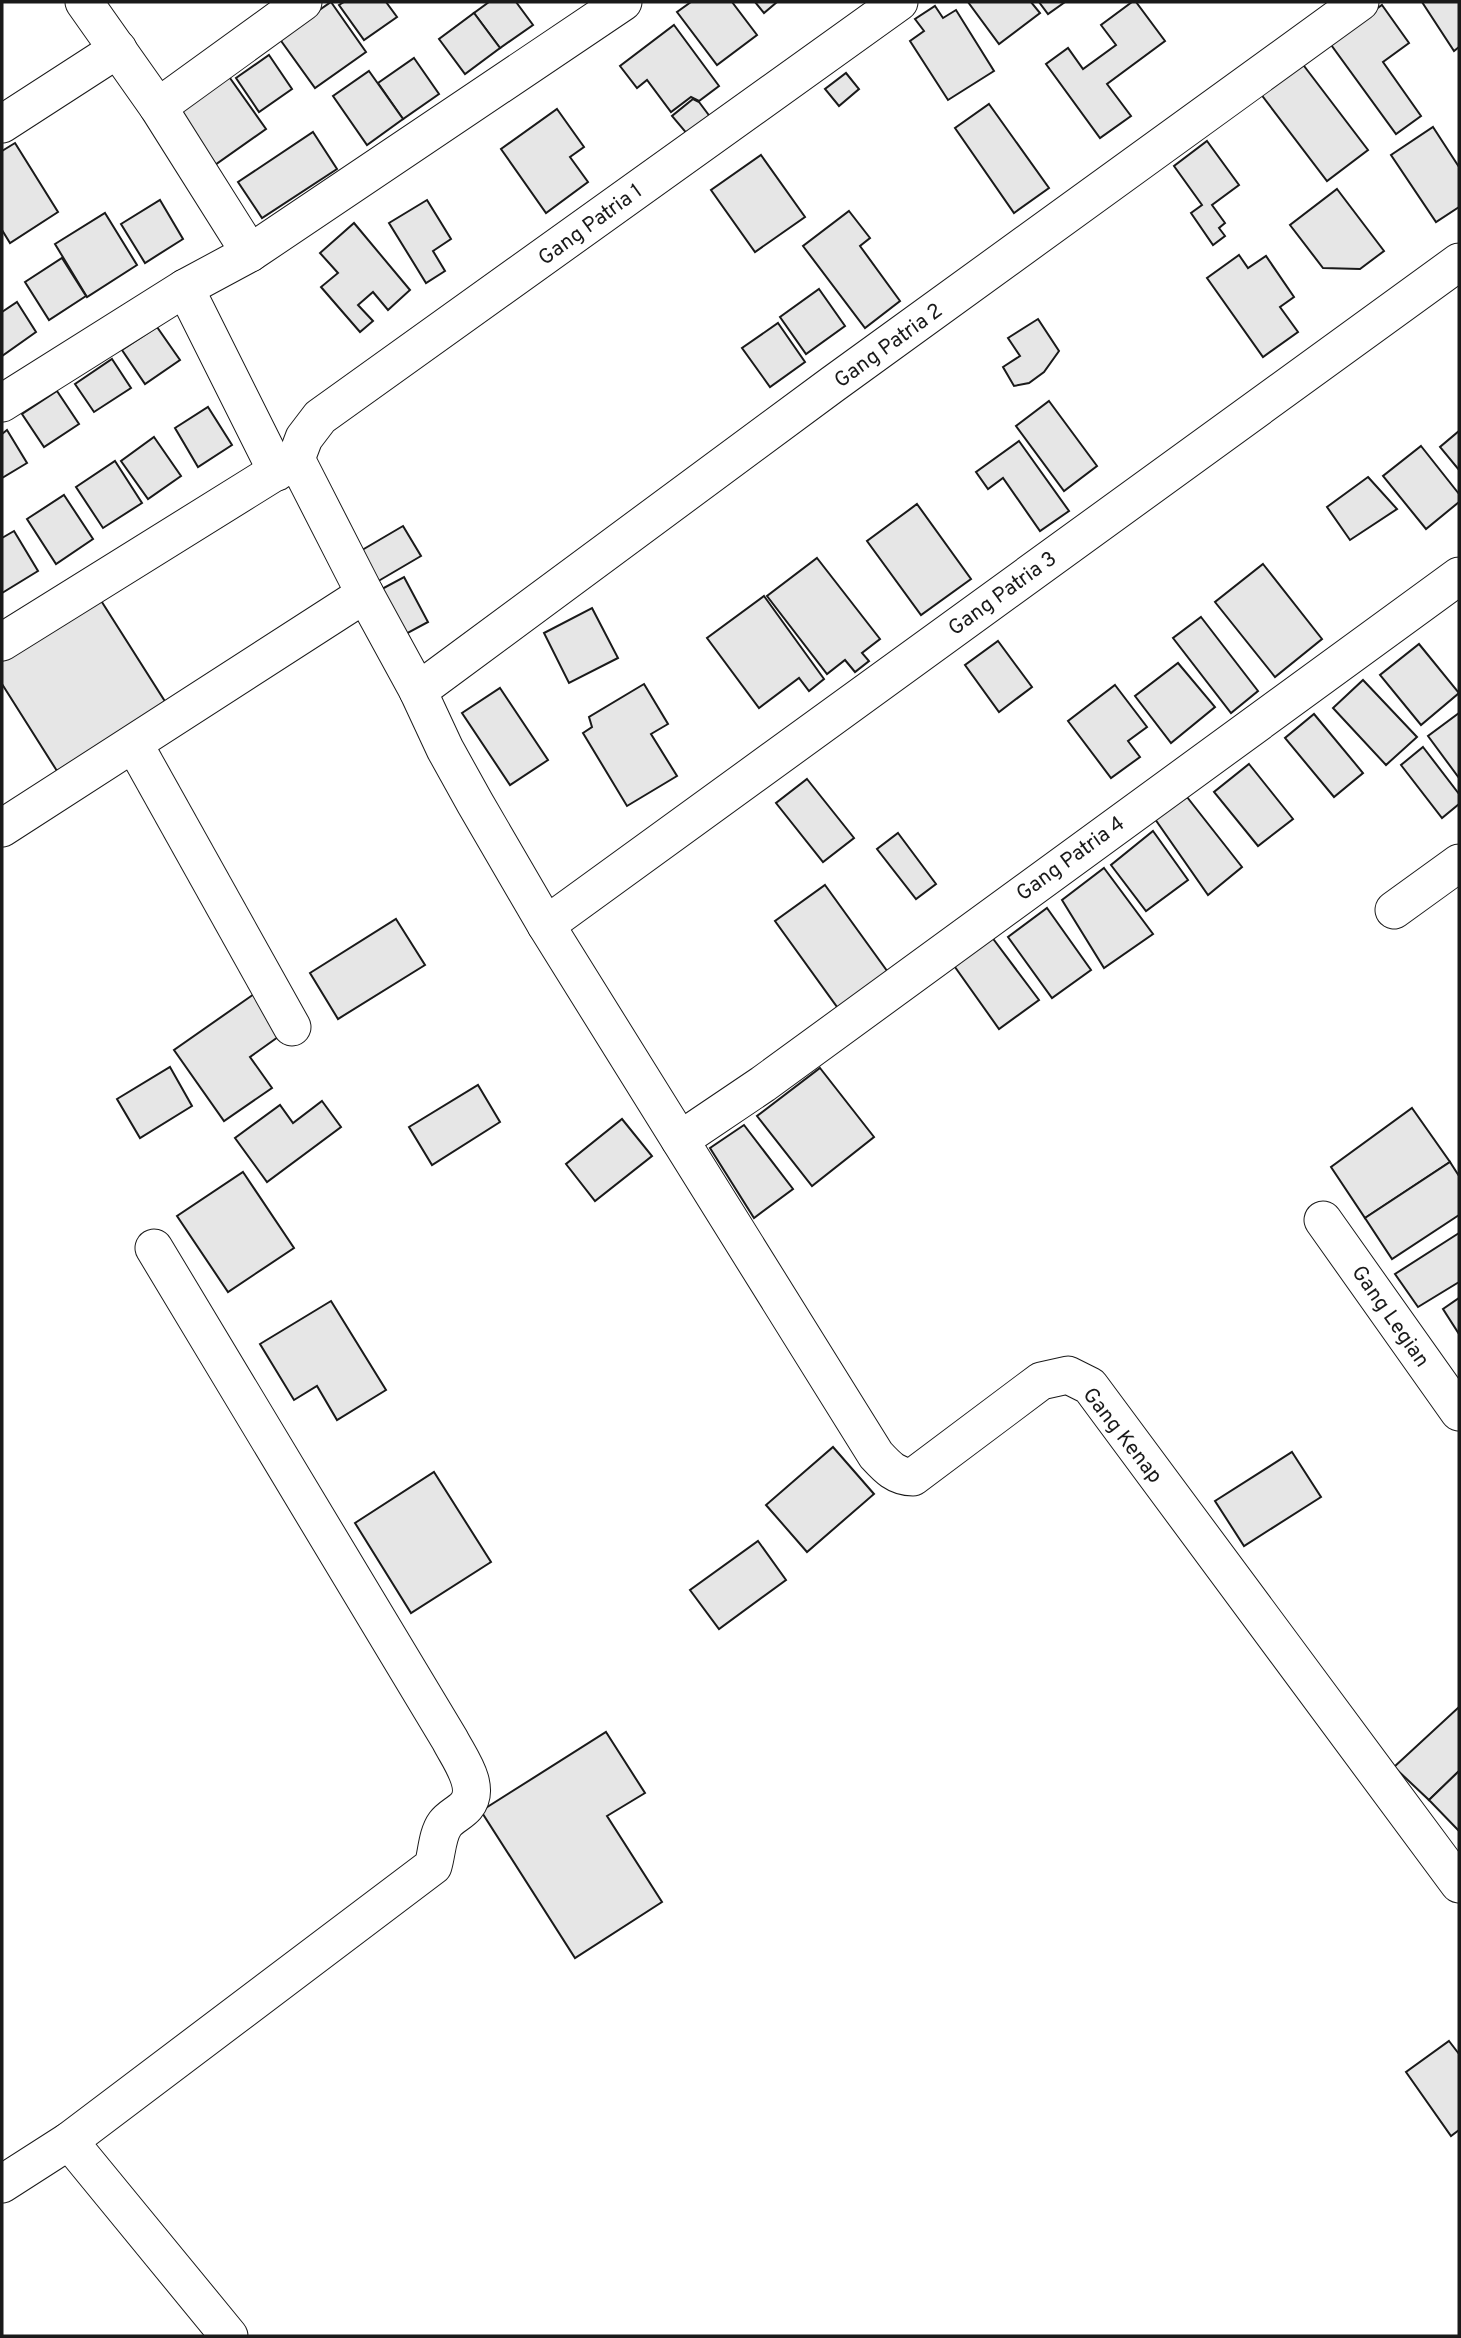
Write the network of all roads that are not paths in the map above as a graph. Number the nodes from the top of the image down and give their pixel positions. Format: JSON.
{"nodes":[{"id":1,"x":84,"y":2,"type":"edge"},
{"id":2,"x":303,"y":2,"type":"edge"},
{"id":3,"x":623,"y":2,"type":"edge"},
{"id":4,"x":899,"y":2,"type":"edge"},
{"id":5,"x":1360,"y":2,"type":"edge"},
{"id":6,"x":118,"y":49,"type":"junction"},
{"id":7,"x":158,"y":107,"type":"junction"},
{"id":8,"x":2,"y":124,"type":"edge"},
{"id":9,"x":250,"y":253,"type":"junction"},
{"id":10,"x":1459,"y":262,"type":"edge"},
{"id":11,"x":185,"y":288,"type":"junction"},
{"id":12,"x":2,"y":403,"type":"edge"},
{"id":13,"x":286,"y":465,"type":"junction"},
{"id":14,"x":1459,"y":576,"type":"edge"},
{"id":15,"x":365,"y":594,"type":"junction"},
{"id":16,"x":2,"y":642,"type":"edge"},
{"id":17,"x":418,"y":691,"type":"junction"},
{"id":18,"x":134,"y":744,"type":"junction"},
{"id":19,"x":2,"y":828,"type":"edge"},
{"id":20,"x":1459,"y":863,"type":"edge"},
{"id":21,"x":1394,"y":910,"type":"dead end"},
{"id":22,"x":546,"y":925,"type":"junction"},
{"id":23,"x":292,"y":1027,"type":"dead end"},
{"id":24,"x":680,"y":1140,"type":"junction"},
{"id":25,"x":1323,"y":1220,"type":"dead end"},
{"id":26,"x":154,"y":1248,"type":"dead end"},
{"id":27,"x":1459,"y":1412,"type":"edge"},
{"id":28,"x":1459,"y":1884,"type":"edge"},
{"id":29,"x":69,"y":2141,"type":"junction"},
{"id":30,"x":2,"y":2184,"type":"edge"},
{"id":31,"x":229,"y":2336,"type":"edge"}],
"edges":[{"from":1,"to":6,"type":"street"},
{"from":2,"to":7,"type":"street"},
{"from":3,"to":9,"type":"street"},
{"from":4,"to":13,"type":"street","name":"Gang Patria 1"},
{"from":5,"to":17,"type":"street","name":"Gang Patria 2"},
{"from":6,"to":7,"type":"street"},
{"from":6,"to":8,"type":"street"},
{"from":7,"to":9,"type":"street"},
{"from":9,"to":11,"type":"street"},
{"from":10,"to":22,"type":"street","name":"Gang Patria 3"},
{"from":11,"to":12,"type":"street"},
{"from":11,"to":13,"type":"street","name":"Gang Kenap"},
{"from":13,"to":15,"type":"street","name":"Gang Kenap"},
{"from":13,"to":16,"type":"street"},
{"from":14,"to":24,"type":"street","name":"Gang Patria 4"},
{"from":15,"to":17,"type":"street","name":"Gang Kenap"},
{"from":15,"to":18,"type":"street"},
{"from":17,"to":22,"type":"street","name":"Gang Kenap"},
{"from":18,"to":19,"type":"street"},
{"from":18,"to":23,"type":"street"},
{"from":20,"to":21,"type":"street"},
{"from":22,"to":24,"type":"street","name":"Gang Kenap"},
{"from":24,"to":28,"type":"street","name":"Gang Kenap"},
{"from":25,"to":27,"type":"street","name":"Gang Legian"},
{"from":26,"to":29,"type":"street"},
{"from":29,"to":30,"type":"street"},
{"from":29,"to":31,"type":"street"}]}
